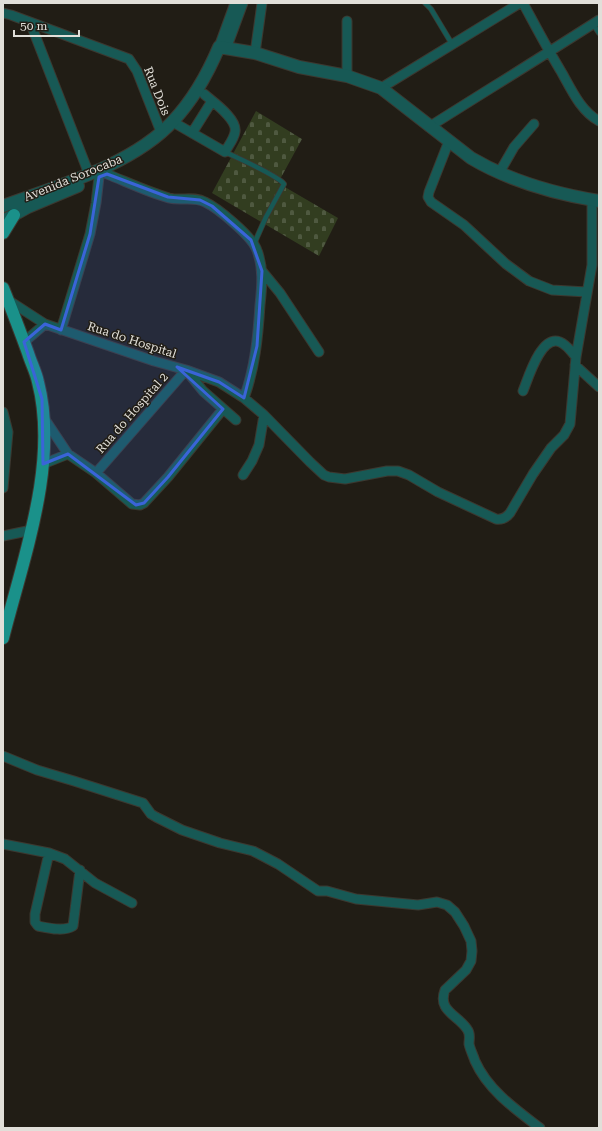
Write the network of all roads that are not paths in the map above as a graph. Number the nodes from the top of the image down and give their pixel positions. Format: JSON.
{"nodes":[{"id":1,"x":235,"y":3,"type":"edge"},
{"id":2,"x":243,"y":3,"type":"edge"},
{"id":3,"x":262,"y":3,"type":"edge"},
{"id":4,"x":425,"y":3,"type":"edge"},
{"id":5,"x":522,"y":3,"type":"edge"},
{"id":6,"x":3,"y":13,"type":"edge"},
{"id":7,"x":347,"y":21,"type":"dead end"},
{"id":8,"x":30,"y":22,"type":"junction"},
{"id":9,"x":596,"y":22,"type":"edge"},
{"id":10,"x":599,"y":33,"type":"edge"},
{"id":11,"x":452,"y":44,"type":"junction"},
{"id":12,"x":223,"y":48,"type":"junction"},
{"id":13,"x":549,"y":52,"type":"junction"},
{"id":14,"x":255,"y":53,"type":"junction"},
{"id":15,"x":347,"y":76,"type":"junction"},
{"id":16,"x":380,"y":88,"type":"junction"},
{"id":17,"x":208,"y":98,"type":"junction"},
{"id":18,"x":599,"y":121,"type":"edge"},
{"id":19,"x":176,"y":124,"type":"junction"},
{"id":20,"x":534,"y":124,"type":"dead end"},
{"id":21,"x":430,"y":127,"type":"junction"},
{"id":22,"x":192,"y":133,"type":"junction"},
{"id":23,"x":163,"y":135,"type":"junction"},
{"id":24,"x":449,"y":141,"type":"junction"},
{"id":25,"x":225,"y":152,"type":"junction"},
{"id":26,"x":499,"y":173,"type":"junction"},
{"id":27,"x":98,"y":175,"type":"junction"},
{"id":28,"x":595,"y":201,"type":"edge"},
{"id":29,"x":3,"y":206,"type":"edge"},
{"id":30,"x":14,"y":215,"type":"junction"},
{"id":31,"x":3,"y":221,"type":"edge"},
{"id":32,"x":3,"y":233,"type":"edge"},
{"id":33,"x":254,"y":244,"type":"junction"},
{"id":34,"x":262,"y":271,"type":"junction"},
{"id":35,"x":3,"y":288,"type":"edge"},
{"id":36,"x":587,"y":292,"type":"junction"},
{"id":37,"x":8,"y":300,"type":"junction"},
{"id":38,"x":45,"y":324,"type":"junction"},
{"id":39,"x":61,"y":330,"type":"junction"},
{"id":40,"x":24,"y":342,"type":"junction"},
{"id":41,"x":318,"y":352,"type":"dead end"},
{"id":42,"x":576,"y":361,"type":"junction"},
{"id":43,"x":186,"y":370,"type":"junction"},
{"id":44,"x":599,"y":387,"type":"edge"},
{"id":45,"x":523,"y":391,"type":"dead end"},
{"id":46,"x":244,"y":398,"type":"junction"},
{"id":47,"x":223,"y":409,"type":"junction"},
{"id":48,"x":3,"y":412,"type":"edge"},
{"id":49,"x":264,"y":415,"type":"junction"},
{"id":50,"x":44,"y":418,"type":"junction"},
{"id":51,"x":236,"y":420,"type":"dead end"},
{"id":52,"x":68,"y":454,"type":"junction"},
{"id":53,"x":43,"y":464,"type":"junction"},
{"id":54,"x":96,"y":473,"type":"junction"},
{"id":55,"x":243,"y":475,"type":"dead end"},
{"id":56,"x":3,"y":488,"type":"edge"},
{"id":57,"x":32,"y":530,"type":"junction"},
{"id":58,"x":3,"y":536,"type":"edge"},
{"id":59,"x":3,"y":638,"type":"edge"},
{"id":60,"x":3,"y":756,"type":"edge"},
{"id":61,"x":3,"y":844,"type":"edge"},
{"id":62,"x":49,"y":853,"type":"junction"},
{"id":63,"x":80,"y":870,"type":"junction"},
{"id":64,"x":132,"y":903,"type":"dead end"},
{"id":65,"x":540,"y":1128,"type":"edge"}],
"edges":[{"from":1,"to":12,"type":"street"},
{"from":2,"to":12,"type":"street"},
{"from":3,"to":14,"type":"street"},
{"from":4,"to":11,"type":"lane"},
{"from":5,"to":11,"type":"street"},
{"from":5,"to":13,"type":"street"},
{"from":6,"to":8,"type":"street"},
{"from":7,"to":15,"type":"street"},
{"from":8,"to":23,"type":"street","name":"Rua Dois"},
{"from":8,"to":27,"type":"street"},
{"from":9,"to":10,"type":"lane"},
{"from":9,"to":13,"type":"street"},
{"from":11,"to":16,"type":"street"},
{"from":12,"to":14,"type":"street"},
{"from":12,"to":17,"type":"street"},
{"from":12,"to":19,"type":"street"},
{"from":13,"to":18,"type":"street"},
{"from":13,"to":21,"type":"street"},
{"from":14,"to":15,"type":"street"},
{"from":15,"to":16,"type":"street"},
{"from":16,"to":21,"type":"street"},
{"from":17,"to":19,"type":"street"},
{"from":17,"to":22,"type":"street"},
{"from":17,"to":25,"type":"street"},
{"from":19,"to":22,"type":"street"},
{"from":19,"to":23,"type":"street"},
{"from":20,"to":26,"type":"street"},
{"from":21,"to":24,"type":"street"},
{"from":22,"to":25,"type":"street"},
{"from":23,"to":27,"type":"street","name":"Avenida Sorocaba"},
{"from":23,"to":27,"type":"street","name":"Avenida Sorocaba"},
{"from":24,"to":26,"type":"street"},
{"from":24,"to":36,"type":"street"},
{"from":25,"to":33,"type":"lane"},
{"from":26,"to":28,"type":"street"},
{"from":27,"to":29,"type":"street","name":"Avenida Sorocaba"},
{"from":27,"to":30,"type":"street","name":"Avenida Sorocaba"},
{"from":27,"to":33,"type":"street"},
{"from":27,"to":39,"type":"street","name":"Avenida Sorocaba"},
{"from":28,"to":36,"type":"street"},
{"from":30,"to":31,"type":"street","name":"Avenida Sorocaba"},
{"from":30,"to":32,"type":"main road"},
{"from":33,"to":34,"type":"street"},
{"from":34,"to":41,"type":"street"},
{"from":34,"to":46,"type":"street"},
{"from":35,"to":37,"type":"main road"},
{"from":36,"to":42,"type":"street"},
{"from":37,"to":38,"type":"street","name":"Rua do Hospital"},
{"from":37,"to":40,"type":"main road"},
{"from":38,"to":39,"type":"street","name":"Rua do Hospital"},
{"from":38,"to":40,"type":"street"},
{"from":39,"to":43,"type":"street","name":"Rua do Hospital"},
{"from":40,"to":50,"type":"main road"},
{"from":42,"to":44,"type":"street"},
{"from":42,"to":45,"type":"street"},
{"from":42,"to":49,"type":"street"},
{"from":43,"to":46,"type":"street"},
{"from":43,"to":47,"type":"street","name":"Rua do Hospital"},
{"from":43,"to":54,"type":"street","name":"Rua do Hospital 2"},
{"from":46,"to":49,"type":"street"},
{"from":47,"to":51,"type":"street","name":"Rua do Hospital"},
{"from":47,"to":54,"type":"street"},
{"from":48,"to":56,"type":"street"},
{"from":49,"to":55,"type":"street"},
{"from":50,"to":52,"type":"street"},
{"from":50,"to":53,"type":"main road"},
{"from":52,"to":53,"type":"street"},
{"from":52,"to":54,"type":"street"},
{"from":53,"to":57,"type":"main road"},
{"from":57,"to":58,"type":"street"},
{"from":57,"to":59,"type":"main road"},
{"from":60,"to":65,"type":"street"},
{"from":61,"to":62,"type":"street"},
{"from":62,"to":63,"type":"street"},
{"from":62,"to":63,"type":"street"},
{"from":63,"to":64,"type":"street"}]}
